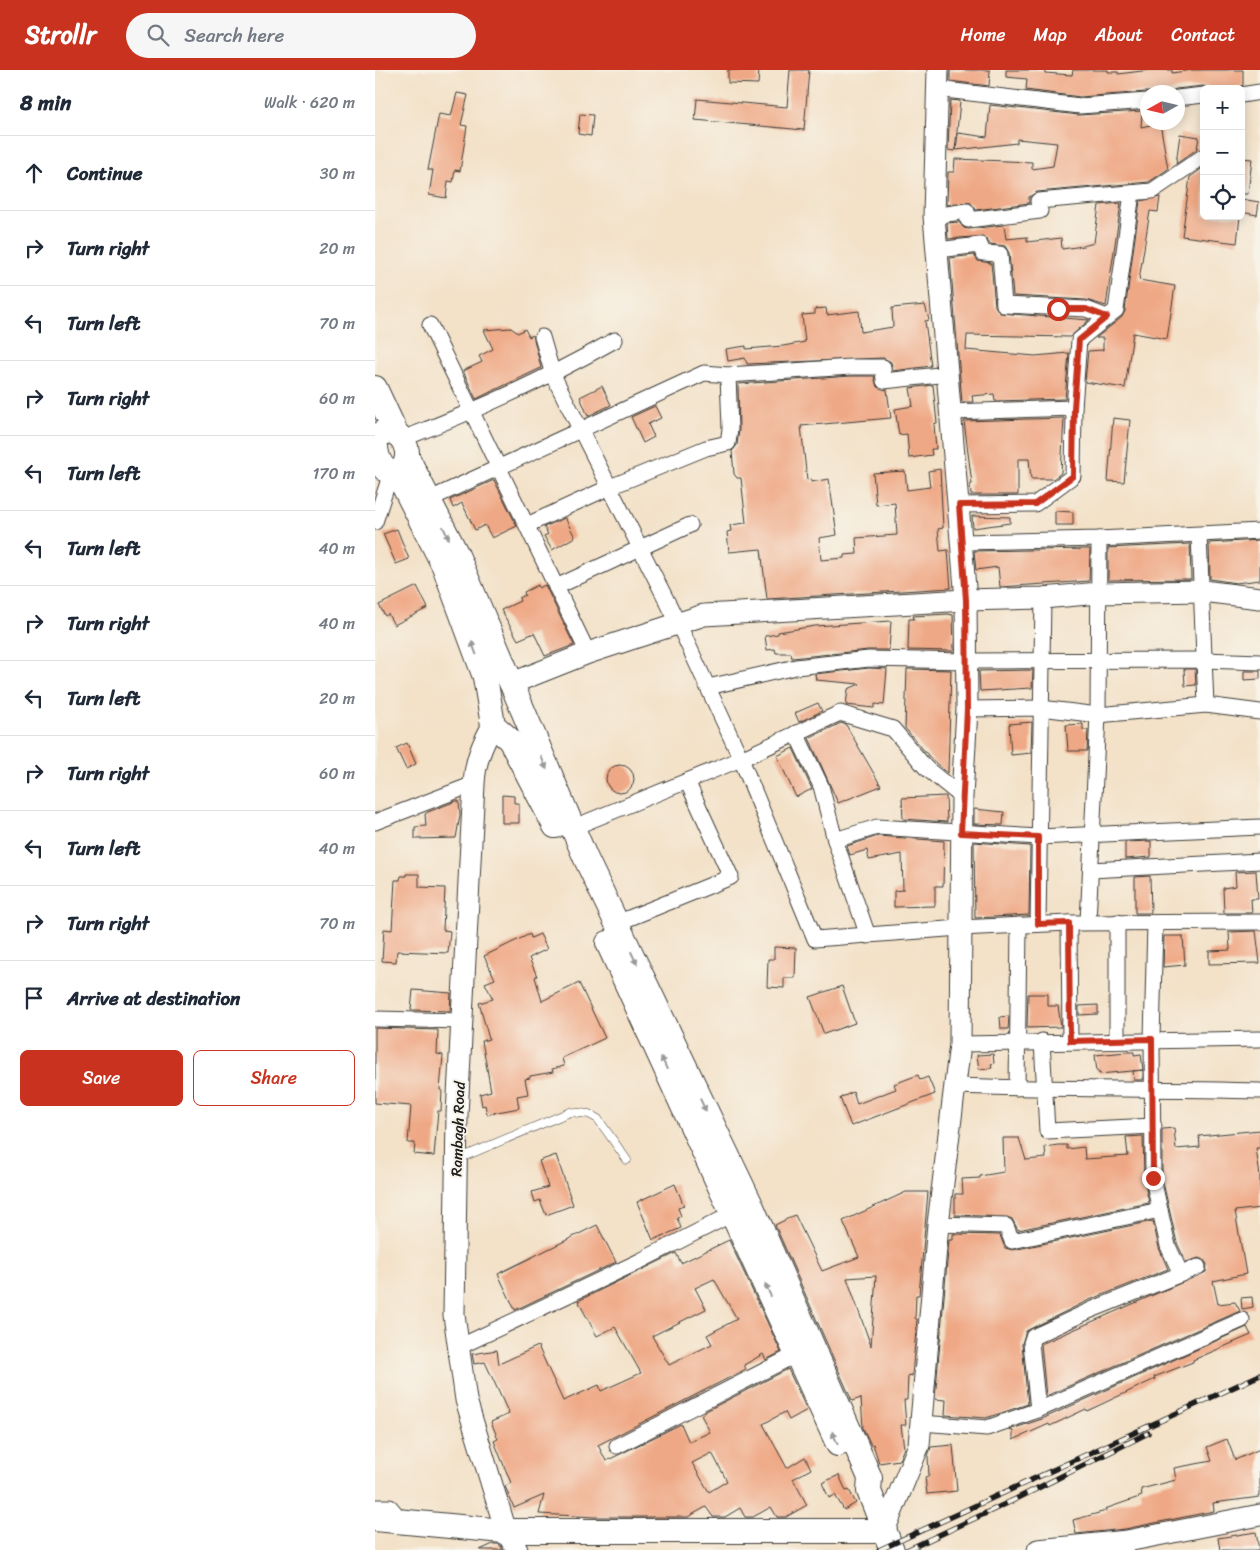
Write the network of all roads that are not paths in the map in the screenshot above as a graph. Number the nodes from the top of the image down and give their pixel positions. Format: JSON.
{"nodes":[{"id":1,"x":937,"y":79,"type":"edge"},
{"id":2,"x":1260,"y":92,"type":"edge"},
{"id":3,"x":1245,"y":94,"type":"edge"},
{"id":4,"x":1200,"y":95,"type":"edge"},
{"id":5,"x":1185,"y":97,"type":"edge"},
{"id":6,"x":1140,"y":102,"type":"edge"},
{"id":7,"x":1200,"y":159,"type":"edge"},
{"id":8,"x":1132,"y":193,"type":"junction"},
{"id":9,"x":934,"y":216,"type":"junction"},
{"id":10,"x":937,"y":250,"type":"junction"},
{"id":11,"x":1107,"y":317,"type":"junction"},
{"id":12,"x":430,"y":325,"type":"dead end"},
{"id":13,"x":542,"y":337,"type":"dead end"},
{"id":14,"x":615,"y":340,"type":"dead end"},
{"id":15,"x":948,"y":374,"type":"junction"},
{"id":16,"x":553,"y":375,"type":"junction"},
{"id":17,"x":728,"y":375,"type":"junction"},
{"id":18,"x":375,"y":388,"type":"edge"},
{"id":19,"x":1074,"y":408,"type":"junction"},
{"id":20,"x":472,"y":412,"type":"junction"},
{"id":21,"x":951,"y":412,"type":"junction"},
{"id":22,"x":580,"y":429,"type":"junction"},
{"id":23,"x":389,"y":457,"type":"edge"},
{"id":24,"x":499,"y":468,"type":"junction"},
{"id":25,"x":610,"y":487,"type":"junction"},
{"id":26,"x":430,"y":499,"type":"junction"},
{"id":27,"x":959,"y":505,"type":"junction"},
{"id":28,"x":375,"y":522,"type":"edge"},
{"id":29,"x":527,"y":525,"type":"junction"},
{"id":30,"x":690,"y":525,"type":"dead end"},
{"id":31,"x":1260,"y":530,"type":"edge"},
{"id":32,"x":1199,"y":535,"type":"junction"},
{"id":33,"x":1099,"y":539,"type":"junction"},
{"id":34,"x":962,"y":542,"type":"junction"},
{"id":35,"x":641,"y":549,"type":"junction"},
{"id":36,"x":556,"y":587,"type":"junction"},
{"id":37,"x":1202,"y":591,"type":"junction"},
{"id":38,"x":1099,"y":593,"type":"junction"},
{"id":39,"x":1043,"y":598,"type":"junction"},
{"id":40,"x":1260,"y":598,"type":"edge"},
{"id":41,"x":966,"y":600,"type":"junction"},
{"id":42,"x":678,"y":623,"type":"junction"},
{"id":43,"x":588,"y":653,"type":"junction"},
{"id":44,"x":1099,"y":660,"type":"junction"},
{"id":45,"x":1204,"y":660,"type":"junction"},
{"id":46,"x":967,"y":661,"type":"junction"},
{"id":47,"x":1042,"y":661,"type":"junction"},
{"id":48,"x":1260,"y":662,"type":"edge"},
{"id":49,"x":500,"y":677,"type":"junction"},
{"id":50,"x":708,"y":687,"type":"junction"},
{"id":51,"x":1206,"y":706,"type":"junction"},
{"id":52,"x":1041,"y":708,"type":"junction"},
{"id":53,"x":967,"y":709,"type":"junction"},
{"id":54,"x":1260,"y":712,"type":"edge"},
{"id":55,"x":1098,"y":715,"type":"junction"},
{"id":56,"x":511,"y":731,"type":"junction"},
{"id":57,"x":796,"y":733,"type":"junction"},
{"id":58,"x":741,"y":759,"type":"junction"},
{"id":59,"x":687,"y":781,"type":"junction"},
{"id":60,"x":473,"y":784,"type":"junction"},
{"id":61,"x":962,"y":798,"type":"junction"},
{"id":62,"x":375,"y":822,"type":"edge"},
{"id":63,"x":1260,"y":827,"type":"edge"},
{"id":64,"x":572,"y":828,"type":"junction"},
{"id":65,"x":961,"y":833,"type":"junction"},
{"id":66,"x":1091,"y":834,"type":"junction"},
{"id":67,"x":1038,"y":837,"type":"junction"},
{"id":68,"x":835,"y":840,"type":"junction"},
{"id":69,"x":1260,"y":861,"type":"edge"},
{"id":70,"x":1091,"y":870,"type":"junction"},
{"id":71,"x":1088,"y":922,"type":"junction"},
{"id":72,"x":1117,"y":922,"type":"junction"},
{"id":73,"x":1260,"y":922,"type":"edge"},
{"id":74,"x":617,"y":923,"type":"junction"},
{"id":75,"x":1069,"y":923,"type":"junction"},
{"id":76,"x":1038,"y":924,"type":"junction"},
{"id":77,"x":1155,"y":924,"type":"junction"},
{"id":78,"x":1019,"y":925,"type":"junction"},
{"id":79,"x":960,"y":928,"type":"junction"},
{"id":80,"x":868,"y":936,"type":"junction"},
{"id":81,"x":375,"y":1019,"type":"edge"},
{"id":82,"x":463,"y":1021,"type":"junction"},
{"id":83,"x":1152,"y":1039,"type":"junction"},
{"id":84,"x":1260,"y":1039,"type":"edge"},
{"id":85,"x":1117,"y":1040,"type":"junction"},
{"id":86,"x":1070,"y":1041,"type":"junction"},
{"id":87,"x":1019,"y":1042,"type":"junction"},
{"id":88,"x":1042,"y":1042,"type":"junction"},
{"id":89,"x":961,"y":1044,"type":"junction"},
{"id":90,"x":957,"y":1086,"type":"junction"},
{"id":91,"x":1017,"y":1088,"type":"junction"},
{"id":92,"x":1154,"y":1088,"type":"junction"},
{"id":93,"x":1045,"y":1089,"type":"junction"},
{"id":94,"x":1260,"y":1090,"type":"edge"},
{"id":95,"x":1154,"y":1126,"type":"junction"},
{"id":96,"x":456,"y":1160,"type":"junction"},
{"id":97,"x":627,"y":1160,"type":"dead end"},
{"id":98,"x":1160,"y":1210,"type":"junction"},
{"id":99,"x":734,"y":1213,"type":"junction"},
{"id":100,"x":938,"y":1224,"type":"junction"},
{"id":101,"x":1198,"y":1267,"type":"dead end"},
{"id":102,"x":1181,"y":1274,"type":"junction"},
{"id":103,"x":1242,"y":1320,"type":"dead end"},
{"id":104,"x":459,"y":1347,"type":"junction"},
{"id":105,"x":797,"y":1354,"type":"junction"},
{"id":106,"x":1039,"y":1410,"type":"junction"},
{"id":107,"x":921,"y":1424,"type":"junction"},
{"id":108,"x":617,"y":1446,"type":"dead end"},
{"id":109,"x":869,"y":1491,"type":"junction"},
{"id":110,"x":381,"y":1519,"type":"edge"},
{"id":111,"x":1259,"y":1519,"type":"edge"},
{"id":112,"x":511,"y":1540,"type":"edge"},
{"id":113,"x":888,"y":1541,"type":"edge"},
{"id":114,"x":1128,"y":1545,"type":"edge"},
{"id":115,"x":1038,"y":1550,"type":"edge"}],
"edges":[{"from":1,"to":6,"type":"street"},
{"from":1,"to":9,"type":"street"},
{"from":2,"to":3,"type":"street"},
{"from":4,"to":5,"type":"street"},
{"from":7,"to":8,"type":"street"},
{"from":8,"to":9,"type":"street"},
{"from":8,"to":11,"type":"street"},
{"from":9,"to":10,"type":"street"},
{"from":10,"to":11,"type":"street"},
{"from":10,"to":15,"type":"street"},
{"from":11,"to":19,"type":"street"},
{"from":12,"to":20,"type":"street"},
{"from":13,"to":16,"type":"street"},
{"from":14,"to":16,"type":"street"},
{"from":15,"to":17,"type":"street"},
{"from":15,"to":21,"type":"street"},
{"from":16,"to":20,"type":"street"},
{"from":16,"to":22,"type":"street"},
{"from":17,"to":22,"type":"street"},
{"from":17,"to":25,"type":"street"},
{"from":18,"to":23,"type":"main road"},
{"from":19,"to":21,"type":"street"},
{"from":19,"to":27,"type":"street"},
{"from":20,"to":23,"type":"street"},
{"from":20,"to":24,"type":"street"},
{"from":21,"to":27,"type":"street"},
{"from":22,"to":24,"type":"street"},
{"from":22,"to":25,"type":"street"},
{"from":23,"to":26,"type":"main road"},
{"from":23,"to":28,"type":"street"},
{"from":49,"to":23,"type":"main road","one_way":true},
{"from":24,"to":26,"type":"street"},
{"from":24,"to":29,"type":"street"},
{"from":25,"to":29,"type":"street"},
{"from":25,"to":35,"type":"street"},
{"from":26,"to":49,"type":"main road","one_way":true},
{"from":27,"to":34,"type":"street"},
{"from":29,"to":36,"type":"street"},
{"from":30,"to":35,"type":"street"},
{"from":31,"to":32,"type":"street"},
{"from":32,"to":33,"type":"street"},
{"from":32,"to":37,"type":"street"},
{"from":33,"to":34,"type":"street"},
{"from":33,"to":38,"type":"street"},
{"from":34,"to":41,"type":"street"},
{"from":35,"to":36,"type":"street"},
{"from":35,"to":42,"type":"street"},
{"from":36,"to":43,"type":"street"},
{"from":37,"to":38,"type":"street"},
{"from":37,"to":40,"type":"street"},
{"from":37,"to":45,"type":"street"},
{"from":38,"to":39,"type":"street"},
{"from":38,"to":44,"type":"street"},
{"from":39,"to":41,"type":"street"},
{"from":39,"to":47,"type":"street"},
{"from":41,"to":42,"type":"street"},
{"from":41,"to":46,"type":"street"},
{"from":42,"to":43,"type":"street"},
{"from":42,"to":50,"type":"street"},
{"from":43,"to":49,"type":"street"},
{"from":44,"to":45,"type":"street"},
{"from":44,"to":47,"type":"street"},
{"from":44,"to":55,"type":"street"},
{"from":45,"to":48,"type":"street"},
{"from":45,"to":51,"type":"street"},
{"from":46,"to":47,"type":"street"},
{"from":46,"to":50,"type":"street"},
{"from":46,"to":53,"type":"street"},
{"from":47,"to":52,"type":"street"},
{"from":49,"to":56,"type":"main road"},
{"from":49,"to":56,"type":"main road"},
{"from":50,"to":58,"type":"street"},
{"from":51,"to":54,"type":"street"},
{"from":51,"to":55,"type":"street"},
{"from":52,"to":53,"type":"street"},
{"from":52,"to":55,"type":"street"},
{"from":52,"to":67,"type":"street"},
{"from":53,"to":61,"type":"street"},
{"from":55,"to":66,"type":"street"},
{"from":56,"to":60,"type":"street","name":"Rambagh Road"},
{"from":56,"to":64,"type":"main road","one_way":true},
{"from":99,"to":56,"type":"main road","one_way":true},
{"from":57,"to":58,"type":"street"},
{"from":57,"to":61,"type":"street"},
{"from":57,"to":68,"type":"street"},
{"from":58,"to":59,"type":"street"},
{"from":58,"to":80,"type":"street"},
{"from":59,"to":64,"type":"street"},
{"from":59,"to":74,"type":"street"},
{"from":60,"to":62,"type":"street"},
{"from":60,"to":82,"type":"street","name":"Rambagh Road"},
{"from":61,"to":65,"type":"street"},
{"from":63,"to":66,"type":"street"},
{"from":64,"to":74,"type":"main road"},
{"from":65,"to":67,"type":"street"},
{"from":65,"to":68,"type":"street"},
{"from":65,"to":79,"type":"street"},
{"from":66,"to":67,"type":"street"},
{"from":66,"to":70,"type":"street"},
{"from":67,"to":76,"type":"street"},
{"from":68,"to":80,"type":"street"},
{"from":69,"to":70,"type":"street"},
{"from":70,"to":71,"type":"street"},
{"from":71,"to":72,"type":"street"},
{"from":71,"to":75,"type":"street"},
{"from":72,"to":77,"type":"street"},
{"from":72,"to":85,"type":"street"},
{"from":73,"to":77,"type":"street"},
{"from":74,"to":109,"type":"main road","one_way":true},
{"from":75,"to":76,"type":"street"},
{"from":75,"to":86,"type":"street"},
{"from":76,"to":78,"type":"street"},
{"from":77,"to":83,"type":"street"},
{"from":78,"to":79,"type":"street"},
{"from":78,"to":87,"type":"street"},
{"from":79,"to":80,"type":"street"},
{"from":79,"to":89,"type":"street"},
{"from":81,"to":82,"type":"street"},
{"from":82,"to":96,"type":"street","name":"Rambagh Road"},
{"from":83,"to":84,"type":"street"},
{"from":83,"to":85,"type":"street"},
{"from":83,"to":92,"type":"street"},
{"from":85,"to":86,"type":"street"},
{"from":86,"to":88,"type":"street"},
{"from":87,"to":88,"type":"street"},
{"from":87,"to":89,"type":"street"},
{"from":87,"to":91,"type":"street"},
{"from":88,"to":93,"type":"street"},
{"from":89,"to":90,"type":"street"},
{"from":90,"to":91,"type":"street"},
{"from":90,"to":100,"type":"street"},
{"from":91,"to":93,"type":"street"},
{"from":92,"to":93,"type":"street"},
{"from":92,"to":94,"type":"street"},
{"from":92,"to":95,"type":"street"},
{"from":93,"to":95,"type":"street"},
{"from":95,"to":98,"type":"street"},
{"from":96,"to":97,"type":"lane"},
{"from":96,"to":104,"type":"street","name":"Rambagh Road"},
{"from":98,"to":100,"type":"street"},
{"from":98,"to":102,"type":"street"},
{"from":99,"to":104,"type":"street"},
{"from":105,"to":99,"type":"main road","one_way":true},
{"from":100,"to":107,"type":"street"},
{"from":101,"to":102,"type":"street"},
{"from":102,"to":106,"type":"street"},
{"from":103,"to":106,"type":"street"},
{"from":104,"to":112,"type":"street","name":"Rambagh Road"},
{"from":105,"to":108,"type":"street"},
{"from":109,"to":105,"type":"main road","one_way":true},
{"from":106,"to":107,"type":"street"},
{"from":107,"to":113,"type":"street"},
{"from":109,"to":113,"type":"main road"},
{"from":110,"to":112,"type":"main road"},
{"from":111,"to":114,"type":"street"},
{"from":112,"to":113,"type":"main road"},
{"from":114,"to":115,"type":"street"}]}
